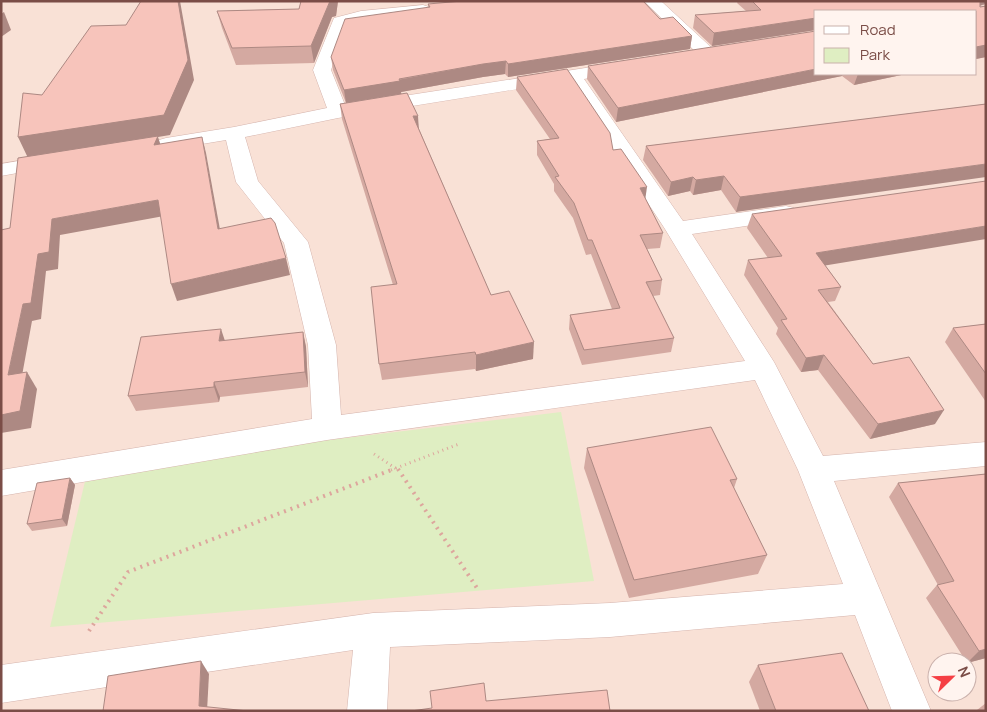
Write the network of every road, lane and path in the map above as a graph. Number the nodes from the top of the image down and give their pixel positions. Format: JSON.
{"nodes":[{"id":1,"x":652,"y":1,"type":"edge"},
{"id":2,"x":443,"y":8,"type":"edge"},
{"id":3,"x":727,"y":51,"type":"edge"},
{"id":4,"x":708,"y":54,"type":"junction"},
{"id":5,"x":688,"y":57,"type":"edge"},
{"id":6,"x":640,"y":64,"type":"edge"},
{"id":7,"x":572,"y":74,"type":"junction"},
{"id":8,"x":338,"y":112,"type":"junction"},
{"id":9,"x":234,"y":133,"type":"junction"},
{"id":10,"x":146,"y":147,"type":"edge"},
{"id":11,"x":69,"y":159,"type":"edge"},
{"id":12,"x":1,"y":170,"type":"edge"},
{"id":13,"x":802,"y":211,"type":"edge"},
{"id":14,"x":677,"y":229,"type":"junction"},
{"id":15,"x":764,"y":369,"type":"junction"},
{"id":16,"x":328,"y":428,"type":"junction"},
{"id":17,"x":460,"y":443,"type":"dead end"},
{"id":18,"x":986,"y":454,"type":"edge"},
{"id":19,"x":398,"y":468,"type":"junction"},
{"id":20,"x":814,"y":470,"type":"junction"},
{"id":21,"x":1,"y":483,"type":"edge"},
{"id":22,"x":866,"y":598,"type":"junction"},
{"id":23,"x":501,"y":625,"type":"junction"},
{"id":24,"x":373,"y":630,"type":"junction"},
{"id":25,"x":59,"y":676,"type":"junction"},
{"id":26,"x":1,"y":684,"type":"edge"},
{"id":27,"x":367,"y":711,"type":"edge"},
{"id":28,"x":912,"y":711,"type":"edge"}],
"edges":[{"from":1,"to":4,"type":"street"},
{"from":2,"to":8,"type":"street"},
{"from":3,"to":4,"type":"street"},
{"from":4,"to":5,"type":"street"},
{"from":6,"to":7,"type":"street"},
{"from":7,"to":8,"type":"street"},
{"from":7,"to":14,"type":"street"},
{"from":8,"to":9,"type":"street"},
{"from":9,"to":10,"type":"street"},
{"from":9,"to":16,"type":"street"},
{"from":11,"to":12,"type":"street"},
{"from":13,"to":14,"type":"street"},
{"from":14,"to":15,"type":"street"},
{"from":15,"to":16,"type":"street"},
{"from":15,"to":20,"type":"street"},
{"from":16,"to":19,"type":"path"},
{"from":16,"to":21,"type":"street"},
{"from":17,"to":19,"type":"path"},
{"from":18,"to":20,"type":"street"},
{"from":19,"to":23,"type":"path"},
{"from":19,"to":25,"type":"path"},
{"from":20,"to":22,"type":"street"},
{"from":22,"to":23,"type":"street"},
{"from":22,"to":28,"type":"street"},
{"from":23,"to":24,"type":"street"},
{"from":24,"to":25,"type":"street"},
{"from":24,"to":27,"type":"street"},
{"from":25,"to":26,"type":"street"}]}
